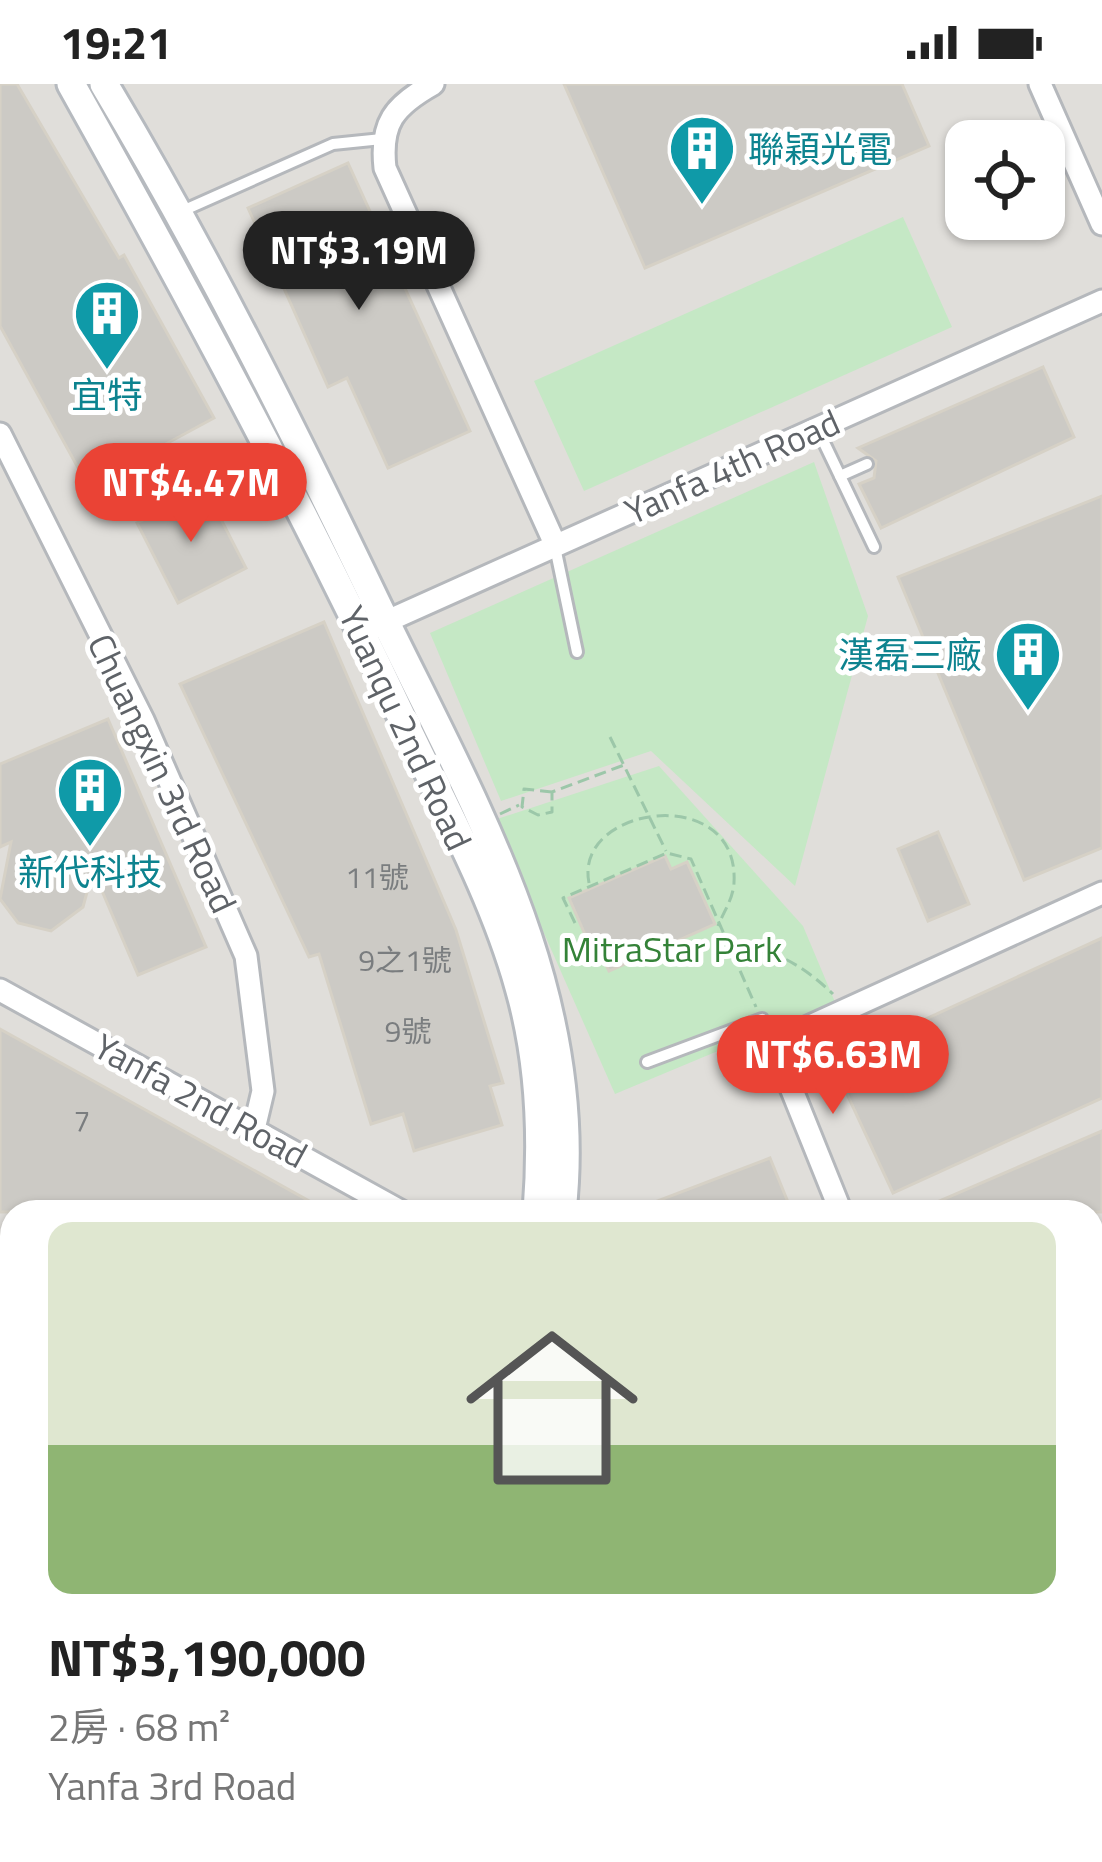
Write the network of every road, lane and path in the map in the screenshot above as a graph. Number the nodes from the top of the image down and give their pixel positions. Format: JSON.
{"nodes":[{"id":1,"x":70,"y":84,"type":"edge"},
{"id":2,"x":104,"y":84,"type":"edge"},
{"id":3,"x":433,"y":84,"type":"edge"},
{"id":4,"x":1040,"y":84,"type":"edge"},
{"id":5,"x":382,"y":139,"type":"junction"},
{"id":6,"x":179,"y":212,"type":"junction"},
{"id":7,"x":1102,"y":224,"type":"edge"},
{"id":8,"x":1102,"y":301,"type":"edge"},
{"id":9,"x":817,"y":428,"type":"junction"},
{"id":10,"x":0,"y":434,"type":"edge"},
{"id":11,"x":867,"y":464,"type":"dead end"},
{"id":12,"x":840,"y":476,"type":"junction"},
{"id":13,"x":555,"y":544,"type":"junction"},
{"id":14,"x":874,"y":547,"type":"dead end"},
{"id":15,"x":374,"y":627,"type":"junction"},
{"id":16,"x":577,"y":652,"type":"dead end"},
{"id":17,"x":610,"y":737,"type":"dead end"},
{"id":18,"x":624,"y":764,"type":"junction"},
{"id":19,"x":552,"y":793,"type":"junction"},
{"id":20,"x":520,"y":805,"type":"junction"},
{"id":21,"x":499,"y":815,"type":"dead end"},
{"id":22,"x":648,"y":815,"type":"junction"},
{"id":23,"x":667,"y":853,"type":"junction"},
{"id":24,"x":590,"y":884,"type":"junction"},
{"id":25,"x":1102,"y":893,"type":"edge"},
{"id":26,"x":575,"y":923,"type":"dead end"},
{"id":27,"x":718,"y":926,"type":"junction"},
{"id":28,"x":733,"y":952,"type":"junction"},
{"id":29,"x":0,"y":990,"type":"edge"},
{"id":30,"x":833,"y":994,"type":"dead end"},
{"id":31,"x":762,"y":1019,"type":"junction"},
{"id":32,"x":773,"y":1043,"type":"junction"},
{"id":33,"x":647,"y":1062,"type":"dead end"},
{"id":34,"x":254,"y":1129,"type":"junction"},
{"id":35,"x":381,"y":1200,"type":"edge"},
{"id":36,"x":536,"y":1200,"type":"edge"},
{"id":37,"x":562,"y":1200,"type":"edge"},
{"id":38,"x":837,"y":1200,"type":"edge"}],
"edges":[{"from":1,"to":15,"type":"street","name":"Yuanqu 2nd Road"},
{"from":2,"to":6,"type":"street","name":"Yuanqu 2nd Road"},
{"from":3,"to":5,"type":"street"},
{"from":4,"to":7,"type":"street"},
{"from":5,"to":6,"type":"lane"},
{"from":5,"to":13,"type":"street"},
{"from":6,"to":15,"type":"street","name":"Yuanqu 2nd Road"},
{"from":8,"to":9,"type":"street","name":"Yanfa 4th Road"},
{"from":9,"to":12,"type":"lane"},
{"from":9,"to":13,"type":"street","name":"Yanfa 4th Road"},
{"from":10,"to":34,"type":"street","name":"Chuangxin 3rd Road"},
{"from":11,"to":12,"type":"lane"},
{"from":12,"to":14,"type":"lane"},
{"from":13,"to":15,"type":"street","name":"Yanfa 4th Road"},
{"from":13,"to":16,"type":"lane"},
{"from":15,"to":36,"type":"street","name":"Yuanqu 2nd Road"},
{"from":15,"to":37,"type":"street","name":"Yuanqu 2nd Road"},
{"from":17,"to":18,"type":"path"},
{"from":18,"to":19,"type":"path"},
{"from":18,"to":22,"type":"path"},
{"from":19,"to":20,"type":"path"},
{"from":19,"to":20,"type":"path"},
{"from":20,"to":21,"type":"path"},
{"from":22,"to":23,"type":"path"},
{"from":22,"to":24,"type":"path"},
{"from":22,"to":27,"type":"path"},
{"from":23,"to":24,"type":"path"},
{"from":23,"to":27,"type":"path"},
{"from":24,"to":26,"type":"path"},
{"from":25,"to":32,"type":"street"},
{"from":27,"to":28,"type":"path"},
{"from":28,"to":30,"type":"path"},
{"from":28,"to":31,"type":"path"},
{"from":29,"to":34,"type":"street","name":"Yanfa 2nd Road"},
{"from":31,"to":32,"type":"lane"},
{"from":31,"to":33,"type":"lane"},
{"from":32,"to":38,"type":"street"},
{"from":34,"to":35,"type":"street","name":"Yanfa 2nd Road"}]}
